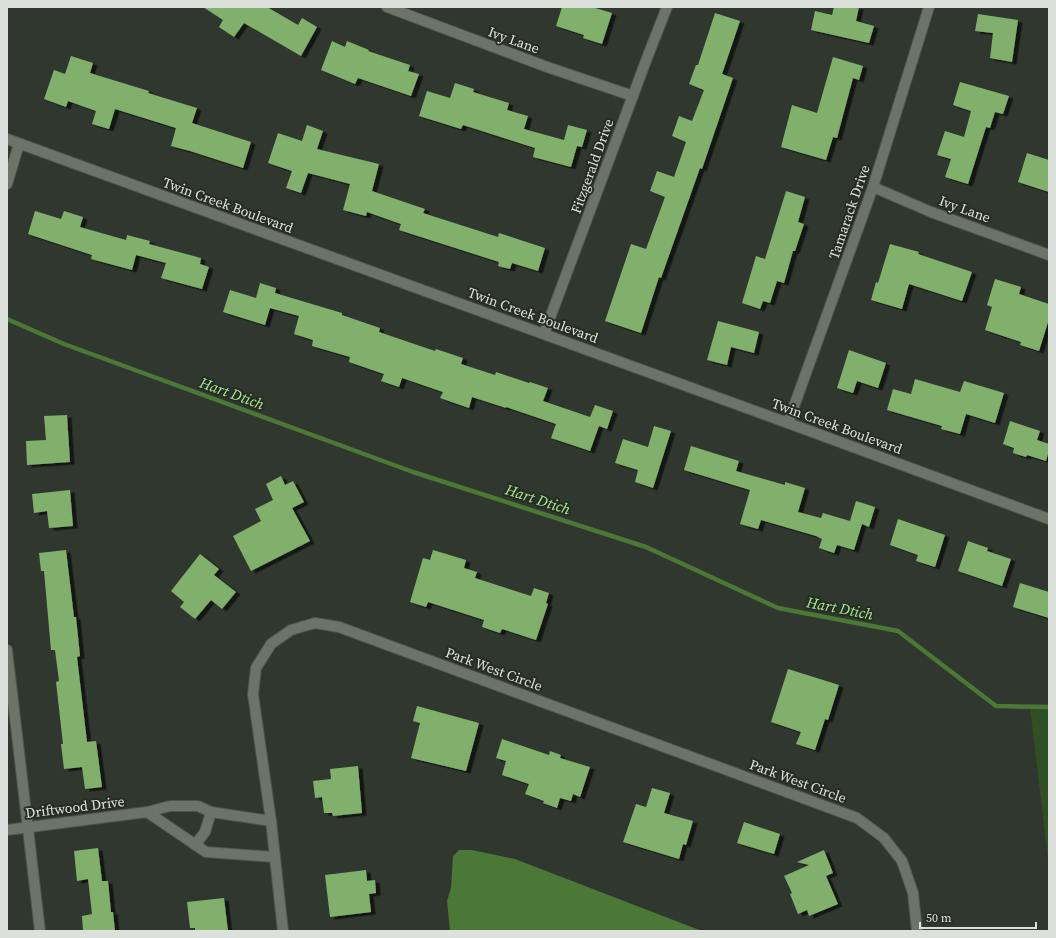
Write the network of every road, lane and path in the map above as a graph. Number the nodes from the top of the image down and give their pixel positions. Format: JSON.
{"nodes":[{"id":1,"x":387,"y":7,"type":"edge"},
{"id":2,"x":667,"y":7,"type":"edge"},
{"id":3,"x":929,"y":7,"type":"edge"},
{"id":4,"x":633,"y":96,"type":"junction"},
{"id":5,"x":7,"y":139,"type":"edge"},
{"id":6,"x":19,"y":144,"type":"junction"},
{"id":7,"x":7,"y":184,"type":"edge"},
{"id":8,"x":873,"y":187,"type":"junction"},
{"id":9,"x":1049,"y":255,"type":"edge"},
{"id":10,"x":544,"y":334,"type":"junction"},
{"id":11,"x":788,"y":423,"type":"junction"},
{"id":12,"x":1049,"y":519,"type":"edge"},
{"id":13,"x":7,"y":650,"type":"edge"},
{"id":14,"x":147,"y":812,"type":"junction"},
{"id":15,"x":211,"y":812,"type":"junction"},
{"id":16,"x":270,"y":821,"type":"junction"},
{"id":17,"x":29,"y":827,"type":"junction"},
{"id":18,"x":7,"y":830,"type":"edge"},
{"id":19,"x":195,"y":845,"type":"junction"},
{"id":20,"x":274,"y":857,"type":"junction"},
{"id":21,"x":40,"y":931,"type":"edge"},
{"id":22,"x":283,"y":931,"type":"edge"},
{"id":23,"x":917,"y":931,"type":"edge"}],
"edges":[{"from":1,"to":4,"type":"street","name":"Ivy Lane"},
{"from":2,"to":4,"type":"street","name":"Fitzgerald Drive"},
{"from":3,"to":8,"type":"street","name":"Tamarack Drive"},
{"from":4,"to":10,"type":"street","name":"Fitzgerald Drive"},
{"from":5,"to":6,"type":"street","name":"Twin Creek Boulevard"},
{"from":6,"to":7,"type":"street"},
{"from":6,"to":10,"type":"street","name":"Twin Creek Boulevard"},
{"from":8,"to":9,"type":"street","name":"Ivy Lane"},
{"from":8,"to":11,"type":"street","name":"Tamarack Drive"},
{"from":10,"to":11,"type":"street","name":"Twin Creek Boulevard"},
{"from":11,"to":12,"type":"street","name":"Twin Creek Boulevard"},
{"from":13,"to":17,"type":"street"},
{"from":14,"to":15,"type":"street","name":"Driftwood Drive"},
{"from":14,"to":17,"type":"street","name":"Driftwood Drive"},
{"from":14,"to":19,"type":"street"},
{"from":15,"to":16,"type":"street","name":"Driftwood Drive"},
{"from":15,"to":19,"type":"street"},
{"from":16,"to":20,"type":"street","name":"Park West Circle"},
{"from":16,"to":23,"type":"street","name":"Park West Circle"},
{"from":17,"to":18,"type":"street","name":"Driftwood Drive"},
{"from":17,"to":21,"type":"street"},
{"from":19,"to":20,"type":"street"},
{"from":20,"to":22,"type":"street","name":"Park West Circle"}]}
